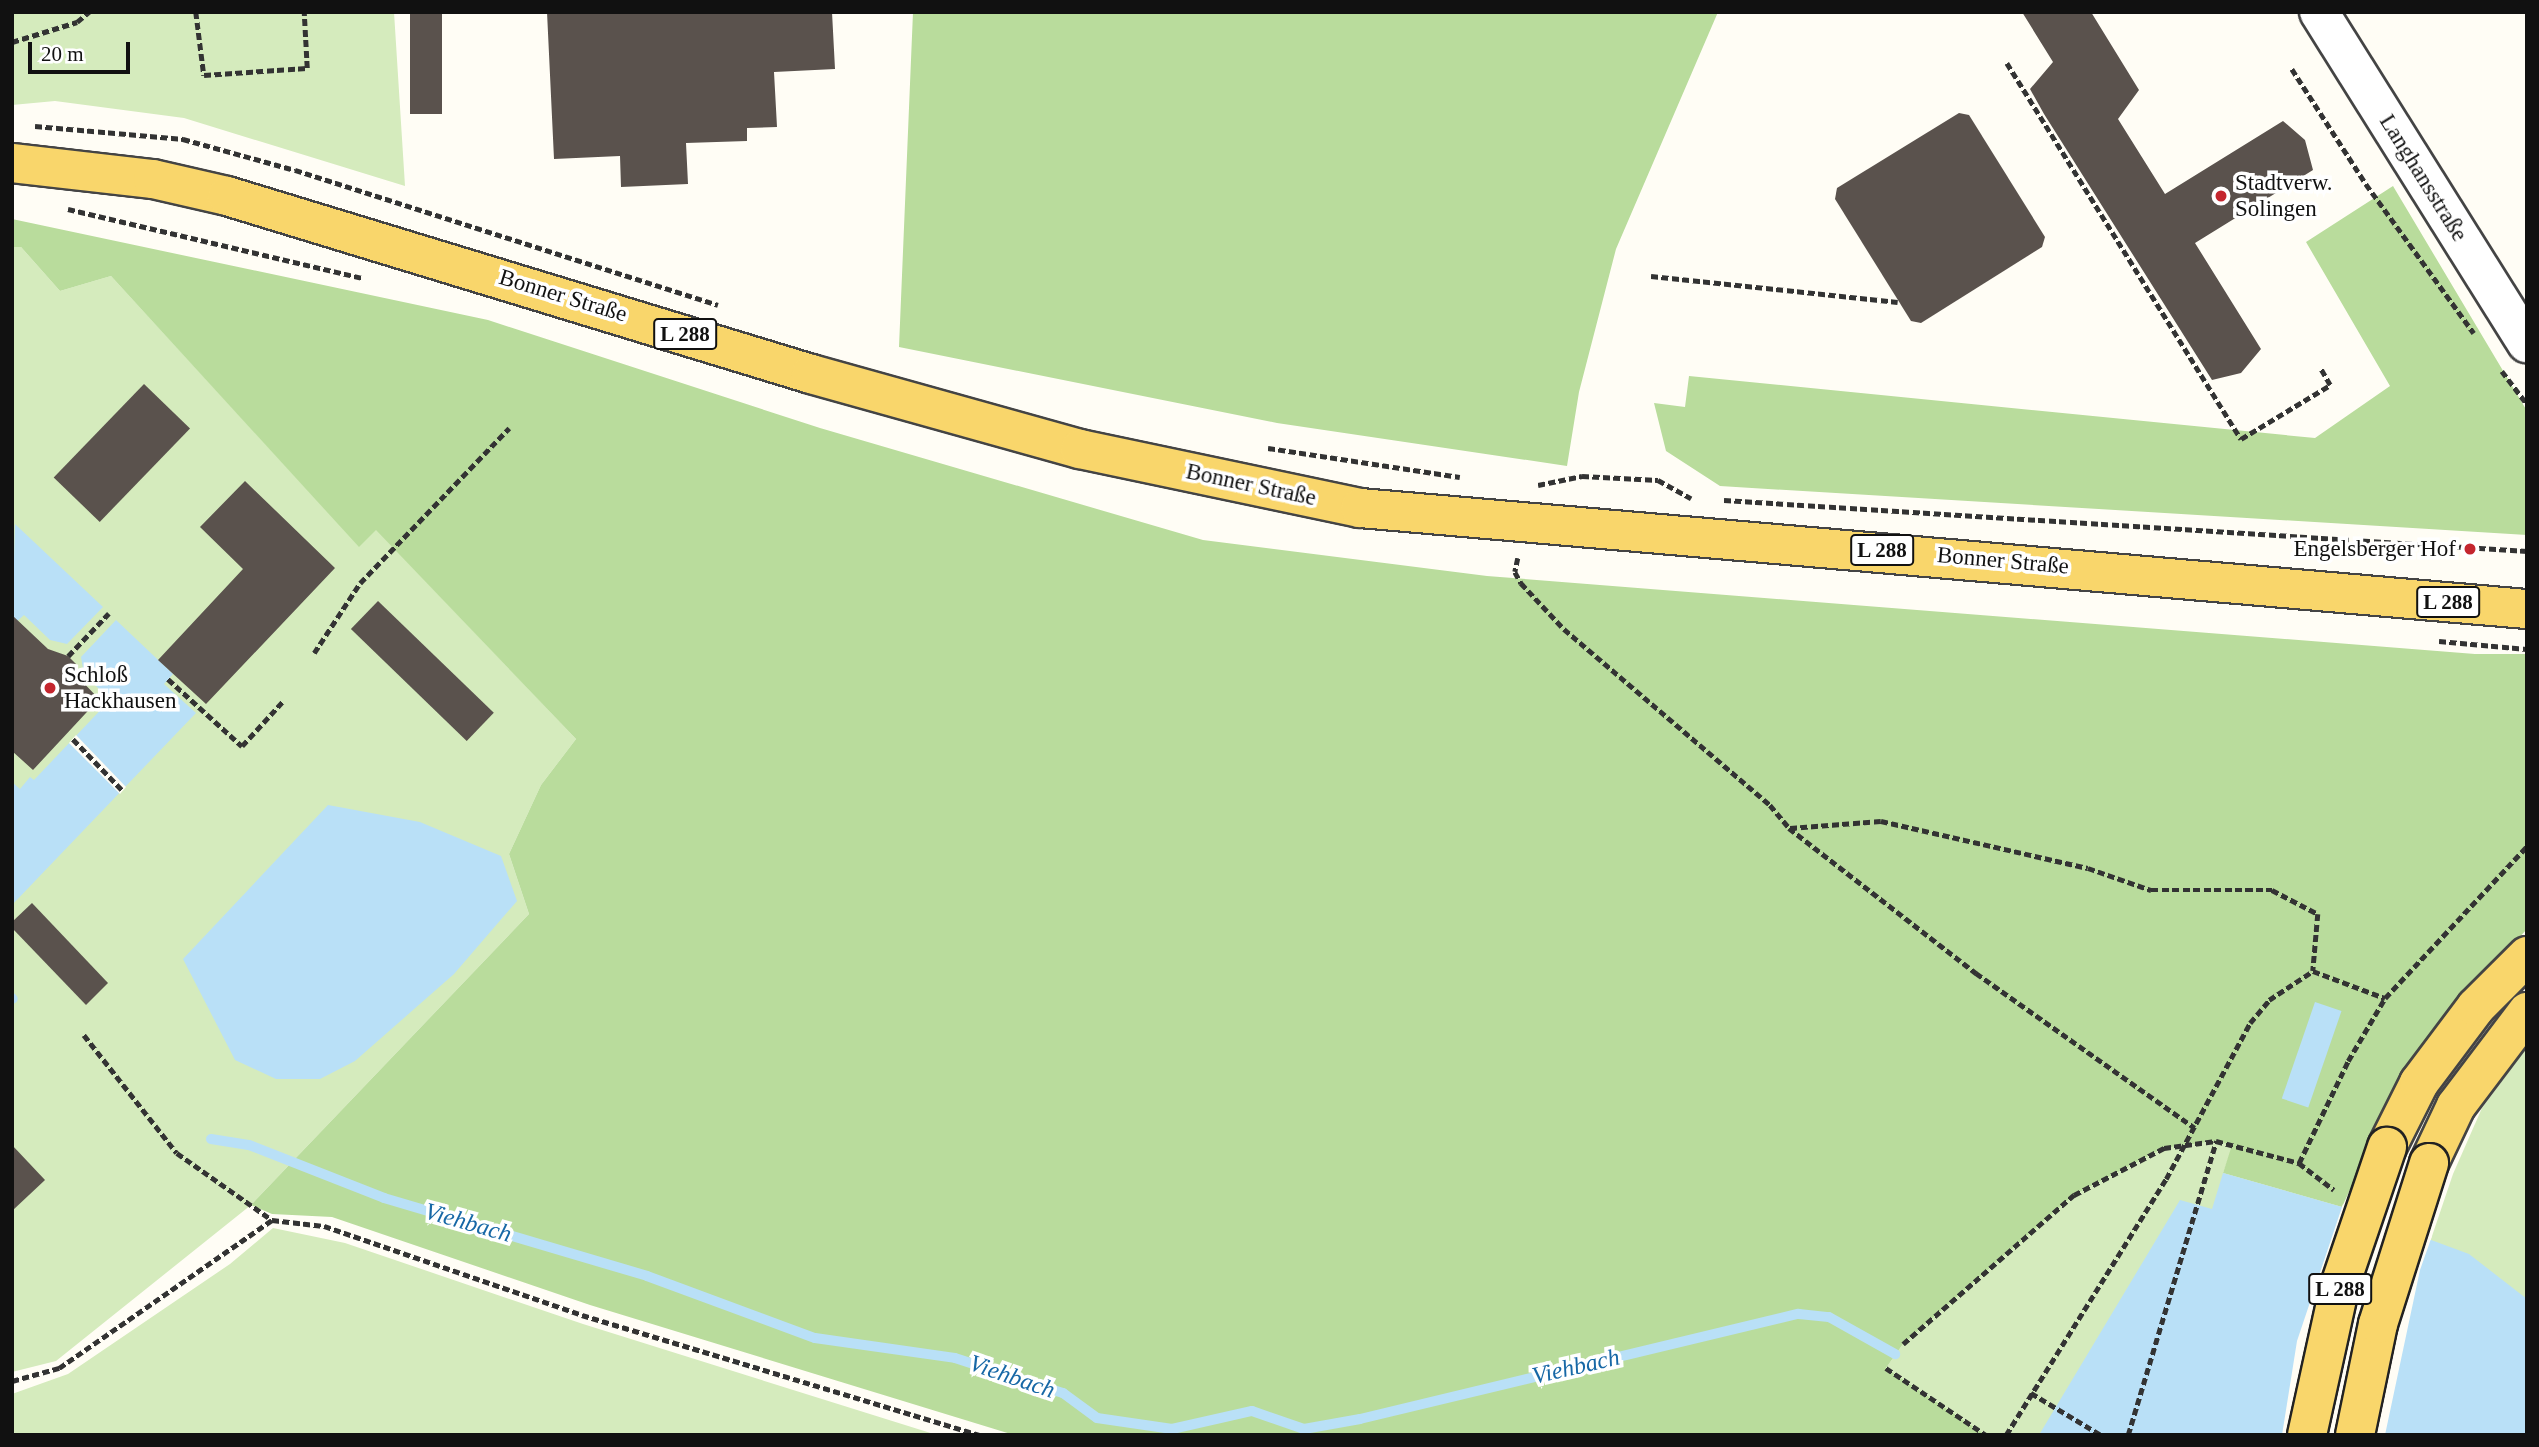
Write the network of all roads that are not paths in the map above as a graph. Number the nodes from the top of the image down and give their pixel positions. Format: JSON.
{"nodes":[{"id":1,"x":2319,"y":12,"type":"edge"},
{"id":2,"x":12,"y":163,"type":"edge"},
{"id":3,"x":2513,"y":355,"type":"edge"},
{"id":4,"x":2527,"y":609,"type":"edge"},
{"id":5,"x":2527,"y":956,"type":"edge"},
{"id":6,"x":2527,"y":1012,"type":"edge"},
{"id":7,"x":2307,"y":1435,"type":"edge"},
{"id":8,"x":2355,"y":1435,"type":"edge"}],
"edges":[{"from":1,"to":3,"type":"street","name":"Langhansstraße"},
{"from":2,"to":4,"type":"main road","name":"Bonner Straße","number":"L 288"},
{"from":5,"to":7,"type":"main road","number":"L 288","bridge":true},
{"from":6,"to":8,"type":"main road","number":"L 288","bridge":true}]}
